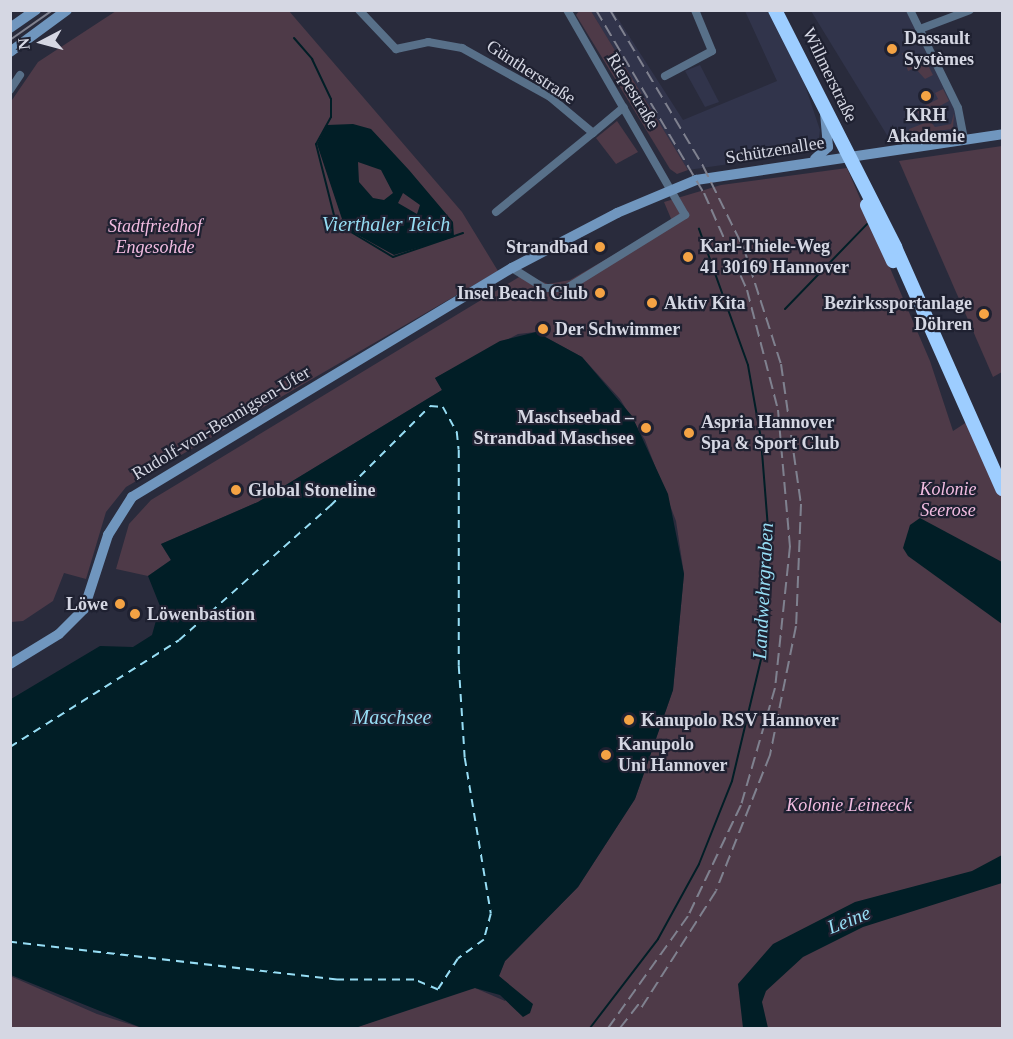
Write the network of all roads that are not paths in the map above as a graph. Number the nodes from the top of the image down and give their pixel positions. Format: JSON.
{"nodes":[{"id":1,"x":36,"y":10,"type":"edge"},
{"id":2,"x":67,"y":10,"type":"edge"},
{"id":3,"x":359,"y":10,"type":"edge"},
{"id":4,"x":567,"y":10,"type":"edge"},
{"id":5,"x":695,"y":10,"type":"edge"},
{"id":6,"x":778,"y":10,"type":"edge"},
{"id":7,"x":910,"y":10,"type":"edge"},
{"id":8,"x":970,"y":10,"type":"edge"},
{"id":9,"x":10,"y":28,"type":"edge"},
{"id":10,"x":920,"y":29,"type":"junction"},
{"id":11,"x":10,"y":52,"type":"edge"},
{"id":12,"x":20,"y":75,"type":"dead end"},
{"id":13,"x":665,"y":76,"type":"dead end"},
{"id":14,"x":10,"y":90,"type":"edge"},
{"id":15,"x":820,"y":94,"type":"junction"},
{"id":16,"x":624,"y":107,"type":"junction"},
{"id":17,"x":592,"y":133,"type":"junction"},
{"id":18,"x":1002,"y":134,"type":"edge"},
{"id":19,"x":964,"y":139,"type":"junction"},
{"id":20,"x":850,"y":154,"type":"junction"},
{"id":21,"x":812,"y":160,"type":"junction"},
{"id":22,"x":696,"y":180,"type":"joint"},
{"id":23,"x":674,"y":188,"type":"junction"},
{"id":24,"x":496,"y":212,"type":"dead end"},
{"id":25,"x":896,"y":246,"type":"junction"},
{"id":26,"x":516,"y":271,"type":"junction"},
{"id":27,"x":938,"y":348,"type":"junction"},
{"id":28,"x":974,"y":421,"type":"junction"},
{"id":29,"x":986,"y":447,"type":"junction"},
{"id":30,"x":1002,"y":479,"type":"edge"},
{"id":31,"x":1002,"y":489,"type":"edge"},
{"id":32,"x":10,"y":664,"type":"edge"}],
"edges":[{"from":1,"to":9,"type":"street"},
{"from":2,"to":11,"type":"street"},
{"from":3,"to":17,"type":"street","name":"Güntherstraße"},
{"from":4,"to":16,"type":"street","name":"Riepestraße"},
{"from":5,"to":13,"type":"street"},
{"from":6,"to":15,"type":"street","name":"Willmerstraße"},
{"from":6,"to":25,"type":"highway","bridge":true},
{"from":7,"to":10,"type":"street"},
{"from":8,"to":10,"type":"street"},
{"from":10,"to":19,"type":"street"},
{"from":12,"to":14,"type":"street"},
{"from":15,"to":20,"type":"street","name":"Willmerstraße"},
{"from":15,"to":21,"type":"street"},
{"from":16,"to":17,"type":"street"},
{"from":16,"to":23,"type":"street","name":"Riepestraße"},
{"from":17,"to":24,"type":"street"},
{"from":18,"to":19,"type":"street","name":"Schützenallee"},
{"from":19,"to":20,"type":"street","name":"Schützenallee"},
{"from":20,"to":21,"type":"street","name":"Schützenallee"},
{"from":20,"to":27,"type":"highway"},
{"from":21,"to":22,"type":"street","name":"Schützenallee"},
{"from":22,"to":23,"type":"street","name":"Rudolf-von-Bennigsen-Ufer"},
{"from":23,"to":26,"type":"street","name":"Rudolf-von-Bennigsen-Ufer"},
{"from":23,"to":26,"type":"street"},
{"from":25,"to":27,"type":"highway"},
{"from":25,"to":28,"type":"highway"},
{"from":26,"to":32,"type":"street","name":"Rudolf-von-Bennigsen-Ufer"},
{"from":27,"to":28,"type":"highway"},
{"from":28,"to":29,"type":"highway"},
{"from":29,"to":30,"type":"highway"},
{"from":29,"to":31,"type":"highway"}]}
